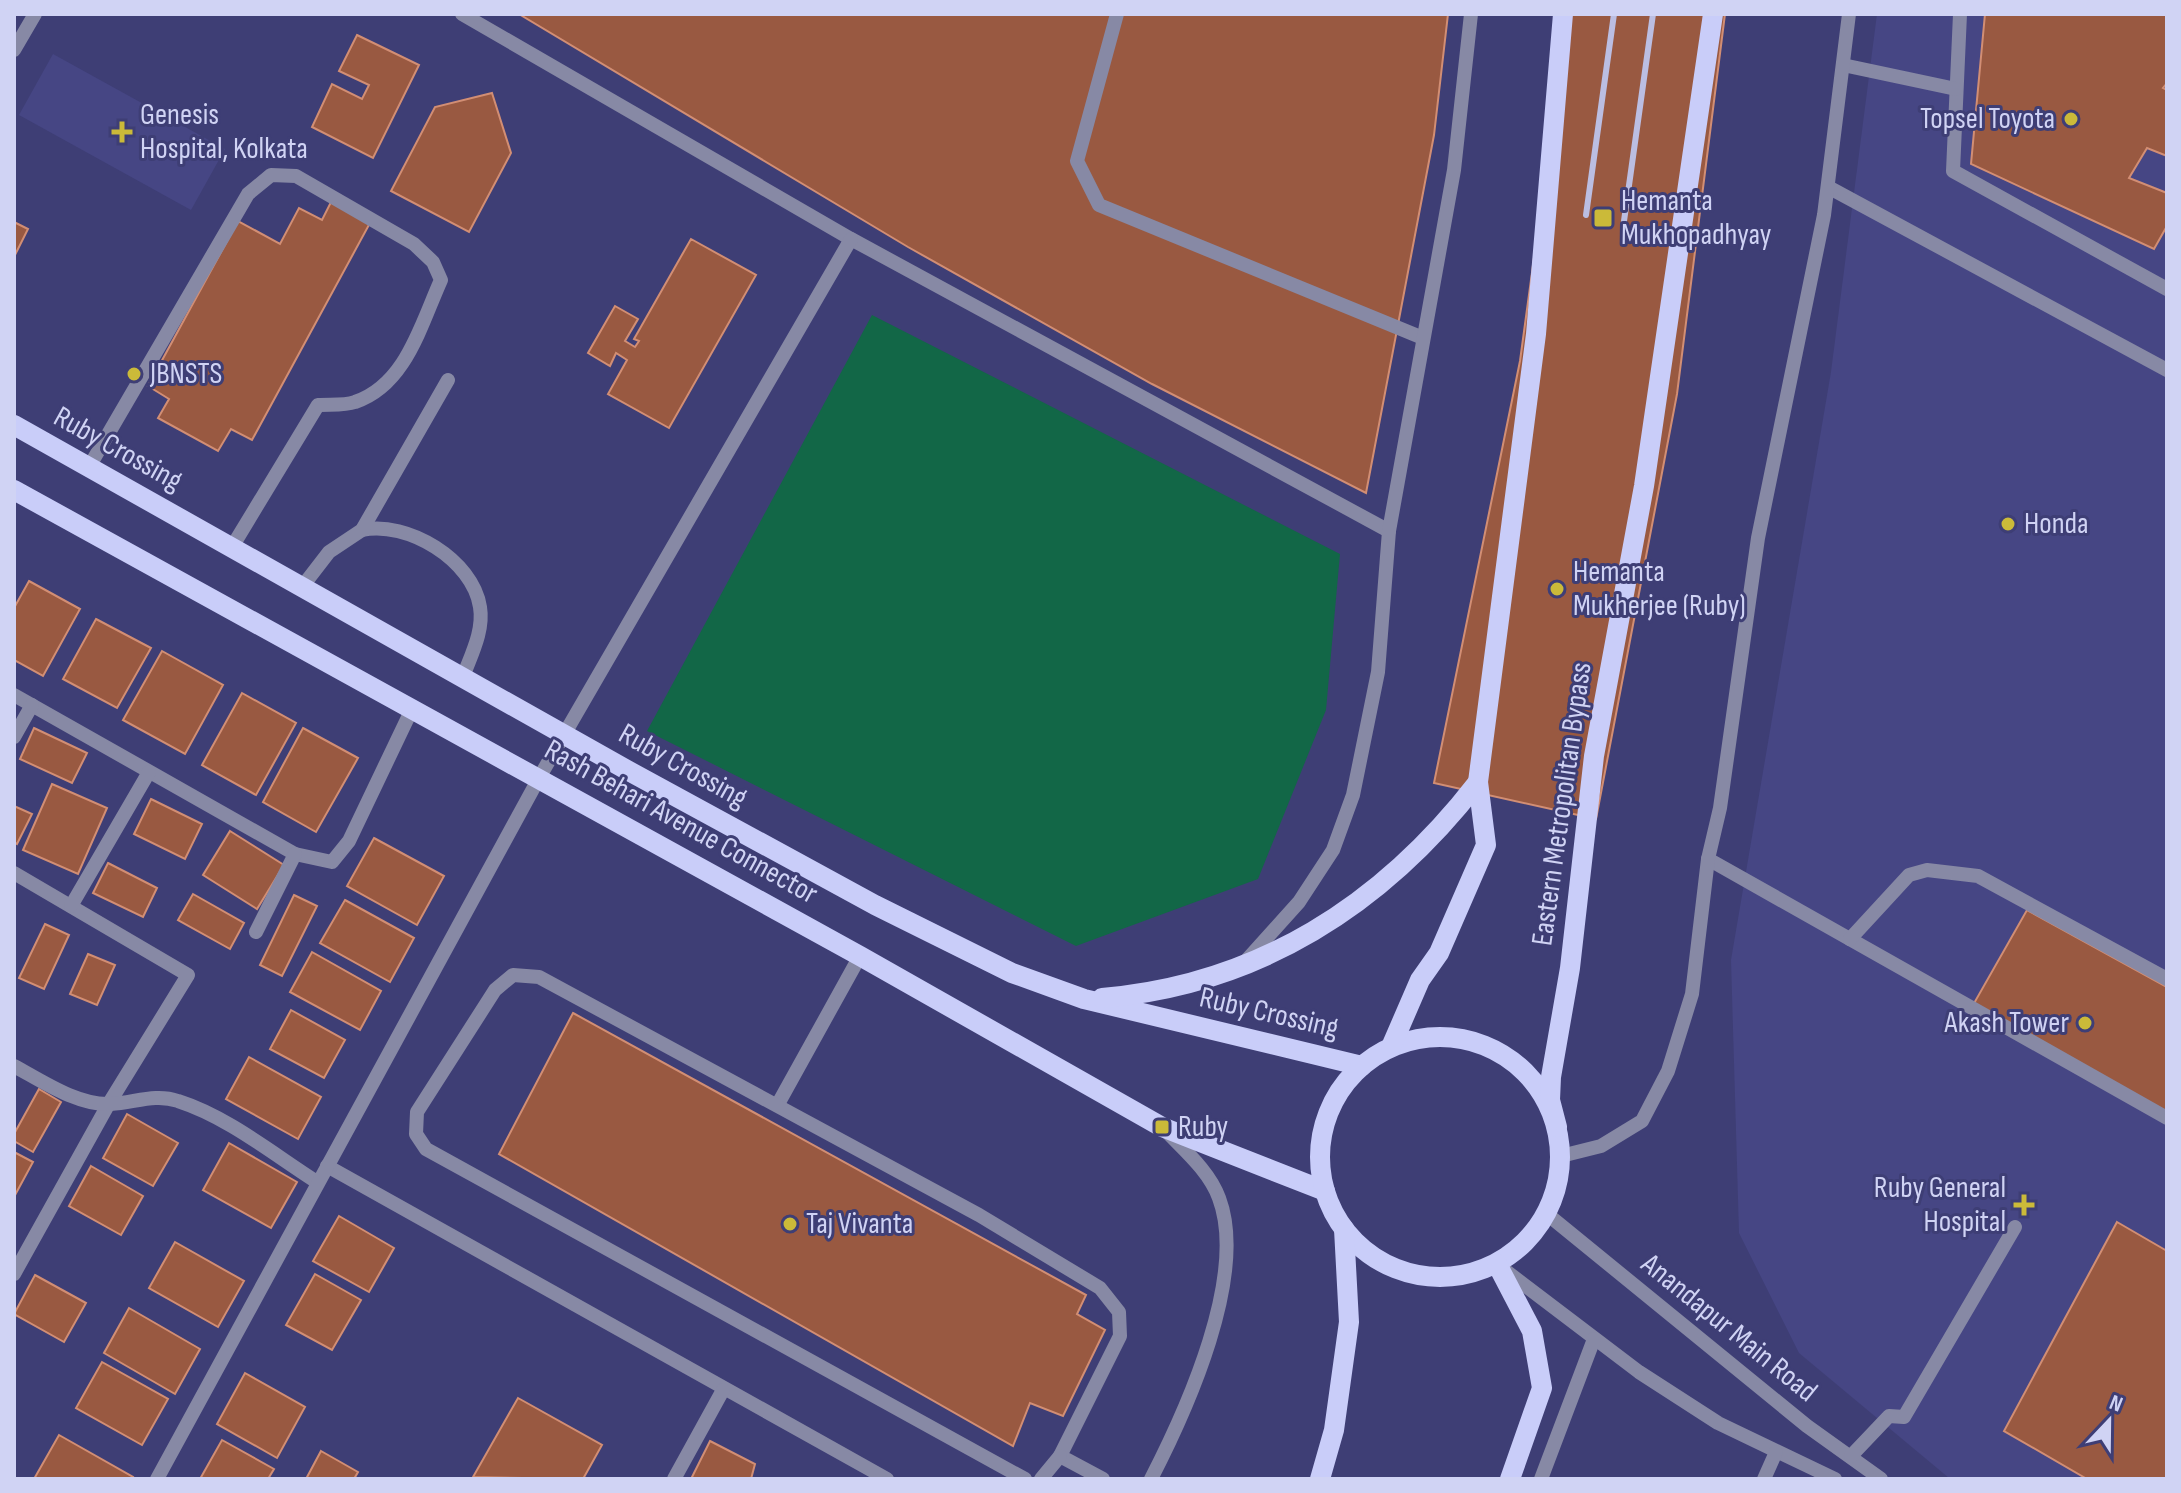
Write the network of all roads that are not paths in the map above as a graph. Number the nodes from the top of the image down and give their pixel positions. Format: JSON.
{"nodes":[{"id":1,"x":35,"y":14,"type":"edge"},
{"id":2,"x":462,"y":14,"type":"edge"},
{"id":3,"x":1117,"y":14,"type":"edge"},
{"id":4,"x":1471,"y":14,"type":"edge"},
{"id":5,"x":1563,"y":14,"type":"edge"},
{"id":6,"x":1713,"y":14,"type":"edge"},
{"id":7,"x":1849,"y":14,"type":"edge"},
{"id":8,"x":1960,"y":14,"type":"edge"},
{"id":9,"x":14,"y":50,"type":"edge"},
{"id":10,"x":1843,"y":65,"type":"junction"},
{"id":11,"x":1956,"y":89,"type":"junction"},
{"id":12,"x":1828,"y":187,"type":"junction"},
{"id":13,"x":851,"y":239,"type":"junction"},
{"id":14,"x":2167,"y":289,"type":"edge"},
{"id":15,"x":1423,"y":338,"type":"junction"},
{"id":16,"x":2167,"y":370,"type":"edge"},
{"id":17,"x":448,"y":380,"type":"dead end"},
{"id":18,"x":14,"y":425,"type":"edge"},
{"id":19,"x":89,"y":467,"type":"junction"},
{"id":20,"x":14,"y":490,"type":"edge"},
{"id":21,"x":362,"y":530,"type":"junction"},
{"id":22,"x":1389,"y":531,"type":"junction"},
{"id":23,"x":232,"y":547,"type":"junction"},
{"id":24,"x":302,"y":587,"type":"junction"},
{"id":25,"x":463,"y":677,"type":"junction"},
{"id":26,"x":14,"y":695,"type":"edge"},
{"id":27,"x":32,"y":705,"type":"junction"},
{"id":28,"x":412,"y":709,"type":"junction"},
{"id":29,"x":564,"y":734,"type":"junction"},
{"id":30,"x":14,"y":737,"type":"edge"},
{"id":31,"x":149,"y":772,"type":"junction"},
{"id":32,"x":539,"y":778,"type":"junction"},
{"id":33,"x":1478,"y":782,"type":"junction"},
{"id":34,"x":295,"y":854,"type":"junction"},
{"id":35,"x":1708,"y":859,"type":"junction"},
{"id":36,"x":14,"y":873,"type":"edge"},
{"id":37,"x":71,"y":906,"type":"junction"},
{"id":38,"x":256,"y":932,"type":"dead end"},
{"id":39,"x":1850,"y":939,"type":"junction"},
{"id":40,"x":860,"y":956,"type":"junction"},
{"id":41,"x":1240,"y":969,"type":"junction"},
{"id":42,"x":2167,"y":979,"type":"edge"},
{"id":43,"x":1084,"y":999,"type":"junction"},
{"id":44,"x":1391,"y":1047,"type":"junction"},
{"id":45,"x":14,"y":1066,"type":"edge"},
{"id":46,"x":1362,"y":1066,"type":"junction"},
{"id":47,"x":778,"y":1104,"type":"junction"},
{"id":48,"x":108,"y":1105,"type":"junction"},
{"id":49,"x":2167,"y":1118,"type":"edge"},
{"id":50,"x":1162,"y":1127,"type":"junction"},
{"id":51,"x":1557,"y":1127,"type":"junction"},
{"id":52,"x":1561,"y":1156,"type":"junction"},
{"id":53,"x":327,"y":1166,"type":"junction"},
{"id":54,"x":317,"y":1182,"type":"junction"},
{"id":55,"x":1325,"y":1191,"type":"junction"},
{"id":56,"x":1547,"y":1214,"type":"junction"},
{"id":57,"x":2015,"y":1227,"type":"dead end"},
{"id":58,"x":1344,"y":1229,"type":"junction"},
{"id":59,"x":20,"y":1250,"type":"edge"},
{"id":60,"x":1497,"y":1264,"type":"junction"},
{"id":61,"x":14,"y":1274,"type":"edge"},
{"id":62,"x":1594,"y":1339,"type":"junction"},
{"id":63,"x":723,"y":1390,"type":"junction"},
{"id":64,"x":1776,"y":1452,"type":"junction"},
{"id":65,"x":1060,"y":1456,"type":"junction"},
{"id":66,"x":1851,"y":1456,"type":"junction"},
{"id":67,"x":157,"y":1479,"type":"edge"},
{"id":68,"x":674,"y":1479,"type":"edge"},
{"id":69,"x":887,"y":1479,"type":"edge"},
{"id":70,"x":1025,"y":1479,"type":"edge"},
{"id":71,"x":1041,"y":1479,"type":"edge"},
{"id":72,"x":1103,"y":1479,"type":"edge"},
{"id":73,"x":1151,"y":1479,"type":"edge"},
{"id":74,"x":1320,"y":1479,"type":"edge"},
{"id":75,"x":1510,"y":1479,"type":"edge"},
{"id":76,"x":1541,"y":1479,"type":"edge"},
{"id":77,"x":1764,"y":1479,"type":"edge"},
{"id":78,"x":1835,"y":1479,"type":"edge"},
{"id":79,"x":1881,"y":1479,"type":"edge"}],
"edges":[{"from":1,"to":9,"type":"street"},
{"from":2,"to":13,"type":"street"},
{"from":3,"to":15,"type":"street"},
{"from":4,"to":15,"type":"street"},
{"from":5,"to":33,"type":"main road"},
{"from":6,"to":51,"type":"main road","name":"Eastern Metropolitan Bypass"},
{"from":7,"to":10,"type":"street"},
{"from":8,"to":11,"type":"street"},
{"from":10,"to":11,"type":"street"},
{"from":10,"to":12,"type":"street"},
{"from":11,"to":14,"type":"street"},
{"from":12,"to":16,"type":"street"},
{"from":12,"to":35,"type":"street"},
{"from":13,"to":22,"type":"street"},
{"from":13,"to":29,"type":"street"},
{"from":15,"to":22,"type":"street"},
{"from":17,"to":21,"type":"street"},
{"from":18,"to":19,"type":"main road","name":"Ruby Crossing"},
{"from":19,"to":23,"type":"main road","name":"Ruby Crossing"},
{"from":19,"to":23,"type":"street"},
{"from":20,"to":28,"type":"main road","name":"Rash Behari Avenue Connector"},
{"from":21,"to":24,"type":"street"},
{"from":21,"to":25,"type":"street"},
{"from":22,"to":41,"type":"street"},
{"from":23,"to":24,"type":"main road","name":"Ruby Crossing"},
{"from":24,"to":25,"type":"main road","name":"Ruby Crossing"},
{"from":25,"to":29,"type":"main road","name":"Ruby Crossing"},
{"from":26,"to":27,"type":"street"},
{"from":27,"to":30,"type":"street"},
{"from":27,"to":31,"type":"street"},
{"from":28,"to":32,"type":"main road","name":"Rash Behari Avenue Connector"},
{"from":28,"to":34,"type":"street"},
{"from":29,"to":32,"type":"street"},
{"from":29,"to":43,"type":"main road","name":"Ruby Crossing"},
{"from":31,"to":34,"type":"street"},
{"from":31,"to":37,"type":"street"},
{"from":32,"to":40,"type":"main road","name":"Rash Behari Avenue Connector"},
{"from":32,"to":53,"type":"street"},
{"from":33,"to":41,"type":"main road"},
{"from":33,"to":44,"type":"main road"},
{"from":34,"to":38,"type":"street"},
{"from":35,"to":39,"type":"street"},
{"from":35,"to":52,"type":"street"},
{"from":36,"to":37,"type":"street"},
{"from":37,"to":48,"type":"street"},
{"from":39,"to":42,"type":"street"},
{"from":39,"to":49,"type":"street"},
{"from":40,"to":47,"type":"street"},
{"from":40,"to":50,"type":"main road","name":"Rash Behari Avenue Connector"},
{"from":41,"to":43,"type":"main road"},
{"from":43,"to":46,"type":"main road","name":"Ruby Crossing"},
{"from":44,"to":46,"type":"main road","name":"Ruby Crossing"},
{"from":44,"to":51,"type":"main road","name":"Ruby Crossing"},
{"from":45,"to":48,"type":"street"},
{"from":46,"to":55,"type":"main road","name":"Ruby Crossing"},
{"from":47,"to":65,"type":"street"},
{"from":47,"to":70,"type":"street"},
{"from":48,"to":54,"type":"street"},
{"from":48,"to":59,"type":"street"},
{"from":50,"to":55,"type":"main road","name":"Rash Behari Avenue Connector"},
{"from":50,"to":73,"type":"street"},
{"from":51,"to":52,"type":"main road","name":"Ruby Crossing"},
{"from":52,"to":56,"type":"main road","name":"Ruby Crossing"},
{"from":53,"to":54,"type":"street"},
{"from":53,"to":63,"type":"street"},
{"from":54,"to":67,"type":"street"},
{"from":55,"to":58,"type":"main road","name":"Ruby Crossing"},
{"from":56,"to":60,"type":"main road","name":"Ruby Crossing"},
{"from":56,"to":66,"type":"street","name":"Anandapur Main Road"},
{"from":57,"to":66,"type":"street"},
{"from":58,"to":60,"type":"main road","name":"Ruby Crossing"},
{"from":58,"to":74,"type":"main road"},
{"from":59,"to":61,"type":"street"},
{"from":60,"to":62,"type":"street"},
{"from":60,"to":75,"type":"main road"},
{"from":62,"to":64,"type":"street"},
{"from":62,"to":76,"type":"street"},
{"from":63,"to":68,"type":"street"},
{"from":63,"to":69,"type":"street"},
{"from":64,"to":77,"type":"street"},
{"from":64,"to":78,"type":"street"},
{"from":65,"to":71,"type":"street"},
{"from":65,"to":72,"type":"street"},
{"from":66,"to":79,"type":"street","name":"Anandapur Main Road"}]}
